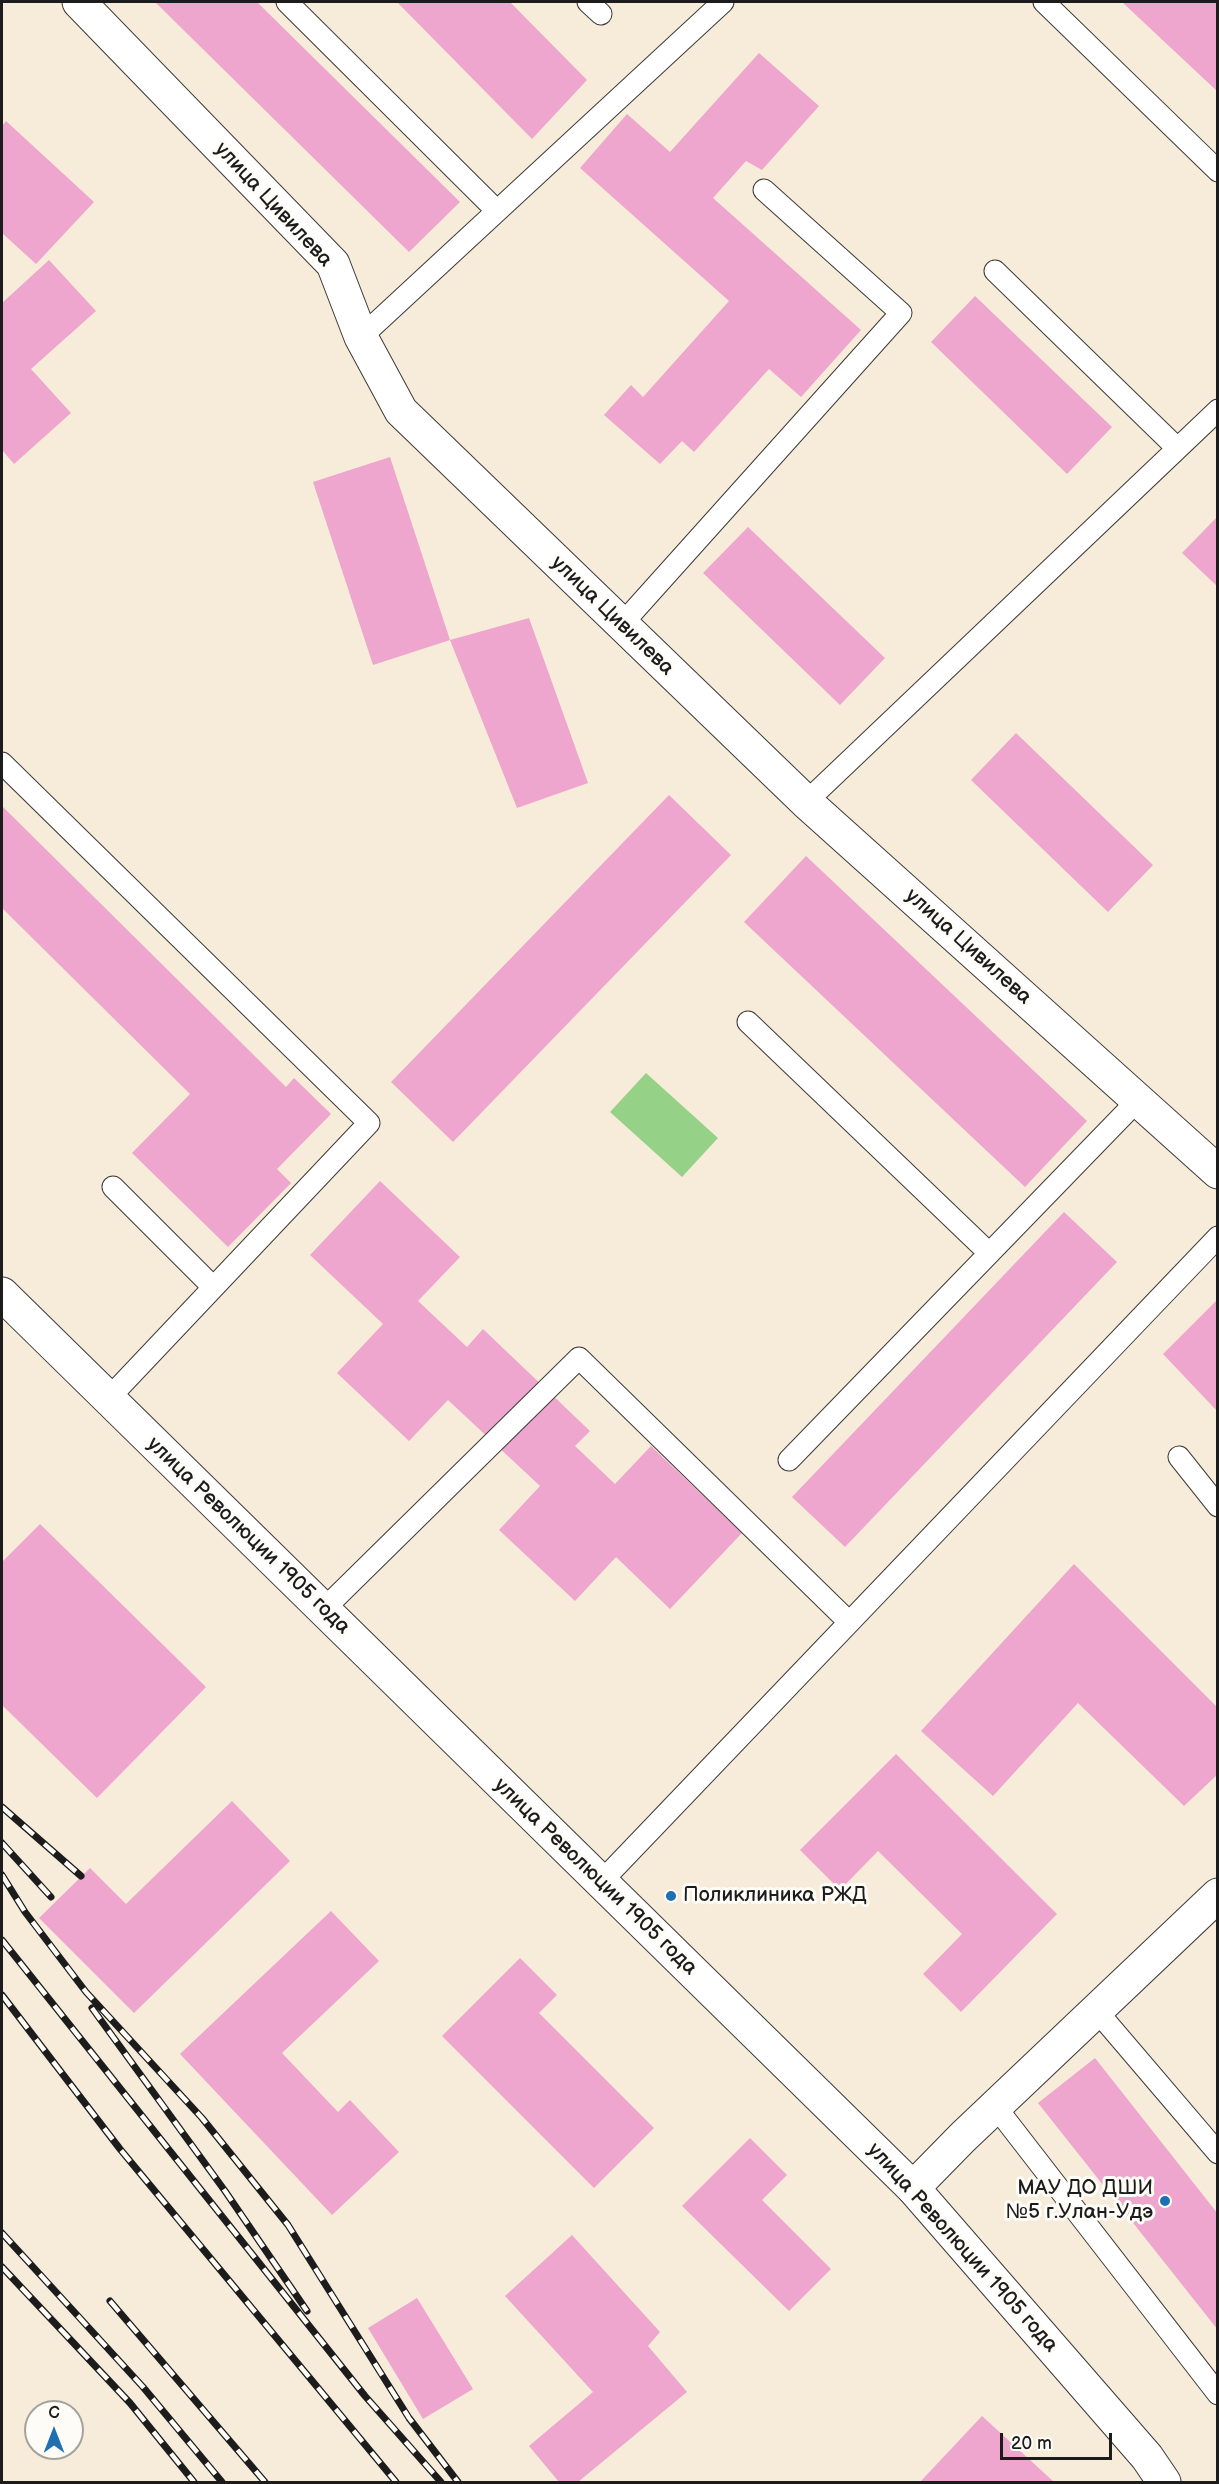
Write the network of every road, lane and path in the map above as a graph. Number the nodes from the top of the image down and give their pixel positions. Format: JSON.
{"nodes":[{"id":1,"x":79,"y":2,"type":"edge"},
{"id":2,"x":287,"y":2,"type":"edge"},
{"id":3,"x":723,"y":2,"type":"edge"},
{"id":4,"x":1044,"y":2,"type":"edge"},
{"id":5,"x":1218,"y":171,"type":"edge"},
{"id":6,"x":764,"y":190,"type":"dead end"},
{"id":7,"x":497,"y":211,"type":"junction"},
{"id":8,"x":995,"y":271,"type":"dead end"},
{"id":9,"x":361,"y":337,"type":"junction"},
{"id":10,"x":1218,"y":410,"type":"edge"},
{"id":11,"x":1177,"y":448,"type":"junction"},
{"id":12,"x":622,"y":624,"type":"junction"},
{"id":13,"x":2,"y":763,"type":"edge"},
{"id":14,"x":806,"y":802,"type":"junction"},
{"id":15,"x":748,"y":1022,"type":"dead end"},
{"id":16,"x":1138,"y":1100,"type":"junction"},
{"id":17,"x":1218,"y":1172,"type":"edge"},
{"id":18,"x":113,"y":1187,"type":"dead end"},
{"id":19,"x":1218,"y":1237,"type":"edge"},
{"id":20,"x":989,"y":1253,"type":"junction"},
{"id":21,"x":213,"y":1287,"type":"junction"},
{"id":22,"x":2,"y":1294,"type":"edge"},
{"id":23,"x":108,"y":1399,"type":"junction"},
{"id":24,"x":1179,"y":1457,"type":"dead end"},
{"id":25,"x":789,"y":1460,"type":"dead end"},
{"id":26,"x":1218,"y":1506,"type":"edge"},
{"id":27,"x":323,"y":1610,"type":"junction"},
{"id":28,"x":849,"y":1622,"type":"junction"},
{"id":29,"x":601,"y":1882,"type":"junction"},
{"id":30,"x":1218,"y":1895,"type":"edge"},
{"id":31,"x":1096,"y":2010,"type":"junction"},
{"id":32,"x":995,"y":2106,"type":"junction"},
{"id":33,"x":1218,"y":2153,"type":"edge"},
{"id":34,"x":914,"y":2188,"type":"junction"},
{"id":35,"x":1218,"y":2394,"type":"edge"},
{"id":36,"x":1164,"y":2482,"type":"edge"}],
"edges":[{"from":1,"to":9,"type":"street","name":"улица Цивилева"},
{"from":2,"to":7,"type":"lane"},
{"from":3,"to":7,"type":"lane"},
{"from":4,"to":5,"type":"lane"},
{"from":6,"to":12,"type":"lane"},
{"from":7,"to":9,"type":"lane"},
{"from":8,"to":11,"type":"lane"},
{"from":9,"to":12,"type":"street","name":"улица Цивилева"},
{"from":10,"to":11,"type":"lane"},
{"from":11,"to":14,"type":"lane"},
{"from":12,"to":14,"type":"street","name":"улица Цивилева"},
{"from":13,"to":21,"type":"lane"},
{"from":14,"to":16,"type":"street","name":"улица Цивилева"},
{"from":15,"to":20,"type":"lane"},
{"from":16,"to":17,"type":"street","name":"улица Цивилева"},
{"from":16,"to":20,"type":"lane"},
{"from":18,"to":21,"type":"lane"},
{"from":19,"to":28,"type":"lane"},
{"from":20,"to":25,"type":"lane"},
{"from":21,"to":23,"type":"lane"},
{"from":22,"to":23,"type":"street","name":"улица Революции 1905 года"},
{"from":23,"to":27,"type":"street","name":"улица Революции 1905 года"},
{"from":24,"to":26,"type":"lane"},
{"from":27,"to":28,"type":"lane"},
{"from":27,"to":29,"type":"street","name":"улица Революции 1905 года"},
{"from":28,"to":29,"type":"lane"},
{"from":29,"to":34,"type":"street","name":"улица Революции 1905 года"},
{"from":30,"to":31,"type":"street"},
{"from":31,"to":32,"type":"street"},
{"from":31,"to":33,"type":"lane"},
{"from":32,"to":34,"type":"street"},
{"from":32,"to":35,"type":"lane"},
{"from":34,"to":36,"type":"street","name":"улица Революции 1905 года"}]}
